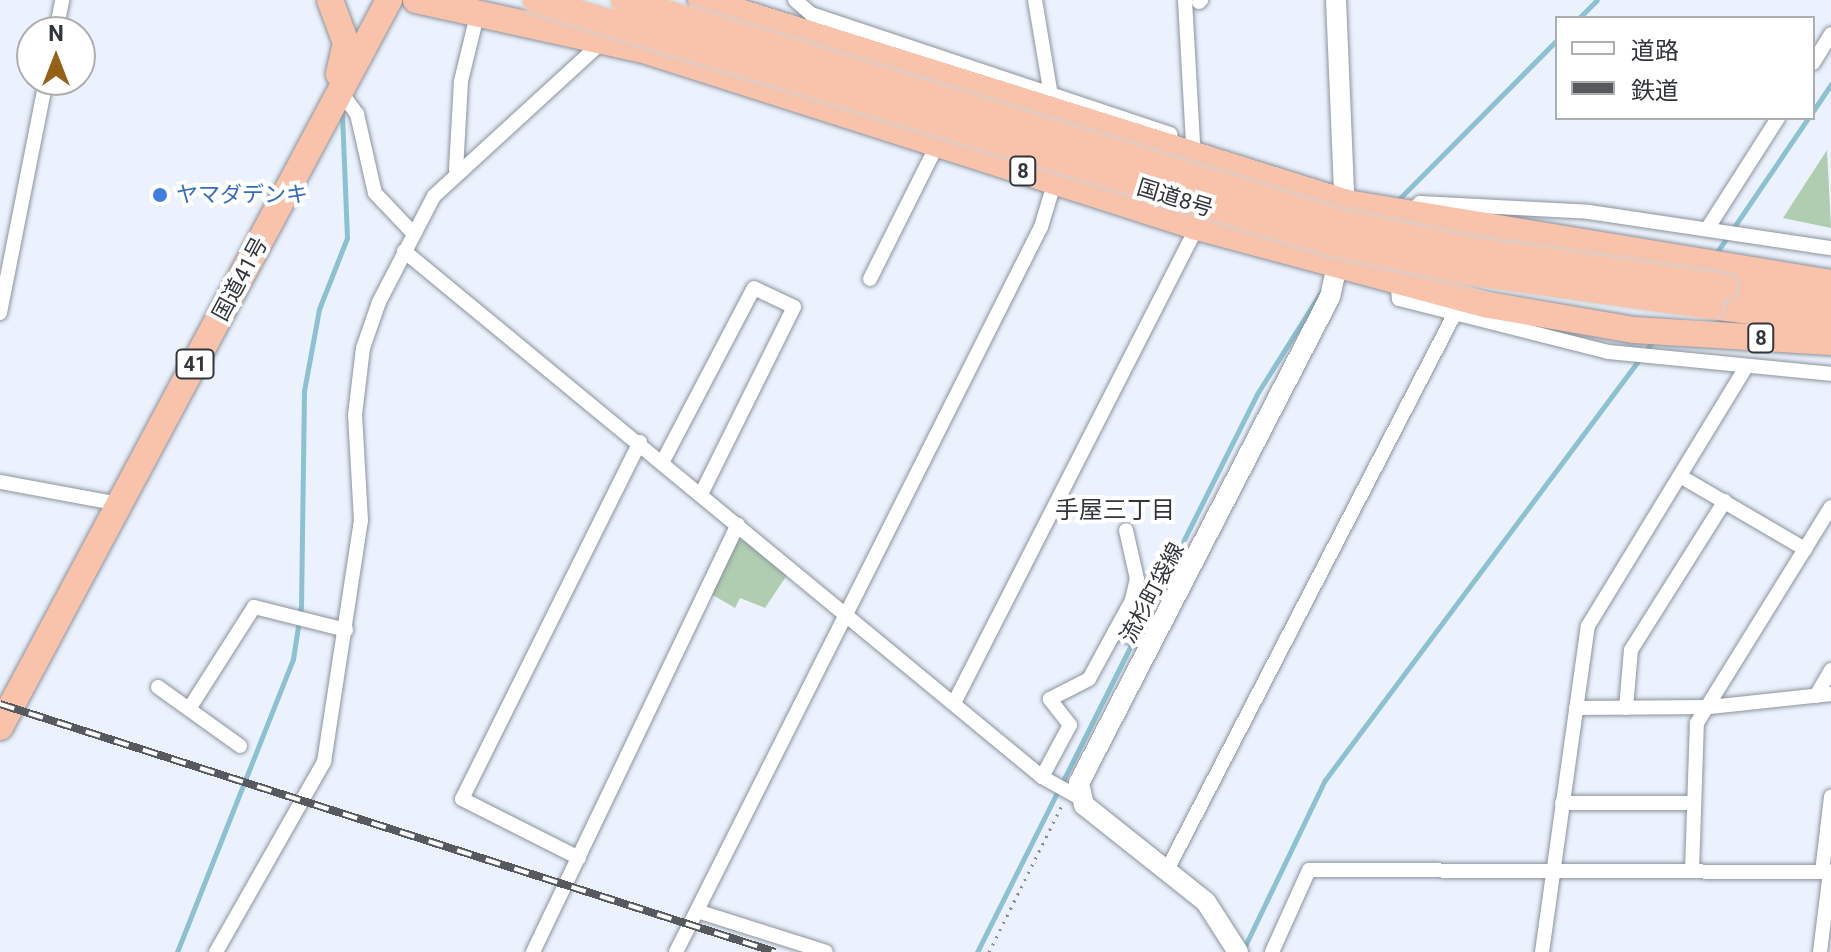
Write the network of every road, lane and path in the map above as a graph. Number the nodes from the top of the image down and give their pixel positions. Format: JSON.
{"nodes":[{"id":1,"x":330,"y":0,"type":"edge"},
{"id":2,"x":389,"y":0,"type":"edge"},
{"id":3,"x":416,"y":0,"type":"edge"},
{"id":4,"x":536,"y":0,"type":"edge"},
{"id":5,"x":624,"y":0,"type":"edge"},
{"id":6,"x":795,"y":0,"type":"edge"},
{"id":7,"x":1035,"y":0,"type":"edge"},
{"id":8,"x":1336,"y":0,"type":"edge"},
{"id":9,"x":708,"y":1,"type":"edge"},
{"id":10,"x":1195,"y":1,"type":"edge"},
{"id":11,"x":478,"y":11,"type":"junction"},
{"id":12,"x":1831,"y":34,"type":"edge"},
{"id":13,"x":604,"y":40,"type":"junction"},
{"id":14,"x":1815,"y":60,"type":"edge"},
{"id":15,"x":43,"y":96,"type":"edge"},
{"id":16,"x":336,"y":96,"type":"junction"},
{"id":17,"x":1052,"y":103,"type":"junction"},
{"id":18,"x":1777,"y":120,"type":"edge"},
{"id":19,"x":938,"y":143,"type":"junction"},
{"id":20,"x":1194,"y":151,"type":"junction"},
{"id":21,"x":456,"y":170,"type":"junction"},
{"id":22,"x":1055,"y":181,"type":"junction"},
{"id":23,"x":1347,"y":203,"type":"junction"},
{"id":24,"x":1407,"y":216,"type":"junction"},
{"id":25,"x":1709,"y":226,"type":"junction"},
{"id":26,"x":1197,"y":227,"type":"junction"},
{"id":27,"x":411,"y":231,"type":"junction"},
{"id":28,"x":1831,"y":248,"type":"edge"},
{"id":29,"x":404,"y":251,"type":"junction"},
{"id":30,"x":1338,"y":263,"type":"junction"},
{"id":31,"x":870,"y":279,"type":"dead end"},
{"id":32,"x":1397,"y":280,"type":"junction"},
{"id":33,"x":1831,"y":283,"type":"edge"},
{"id":34,"x":1831,"y":299,"type":"edge"},
{"id":35,"x":0,"y":313,"type":"edge"},
{"id":36,"x":1453,"y":317,"type":"junction"},
{"id":37,"x":1831,"y":321,"type":"edge"},
{"id":38,"x":1831,"y":342,"type":"edge"},
{"id":39,"x":1746,"y":367,"type":"junction"},
{"id":40,"x":1831,"y":374,"type":"edge"},
{"id":41,"x":640,"y":442,"type":"junction"},
{"id":42,"x":663,"y":461,"type":"junction"},
{"id":43,"x":1680,"y":476,"type":"junction"},
{"id":44,"x":0,"y":482,"type":"edge"},
{"id":45,"x":702,"y":492,"type":"junction"},
{"id":46,"x":1725,"y":501,"type":"junction"},
{"id":47,"x":120,"y":504,"type":"junction"},
{"id":48,"x":1831,"y":508,"type":"edge"},
{"id":49,"x":738,"y":525,"type":"junction"},
{"id":50,"x":1126,"y":530,"type":"dead end"},
{"id":51,"x":1805,"y":549,"type":"junction"},
{"id":52,"x":842,"y":612,"type":"junction"},
{"id":53,"x":346,"y":630,"type":"junction"},
{"id":54,"x":1119,"y":632,"type":"junction"},
{"id":55,"x":1148,"y":643,"type":"junction"},
{"id":56,"x":1831,"y":670,"type":"edge"},
{"id":57,"x":158,"y":687,"type":"dead end"},
{"id":58,"x":1824,"y":695,"type":"edge"},
{"id":59,"x":954,"y":703,"type":"junction"},
{"id":60,"x":1710,"y":707,"type":"junction"},
{"id":61,"x":1576,"y":708,"type":"junction"},
{"id":62,"x":1626,"y":708,"type":"junction"},
{"id":63,"x":189,"y":709,"type":"junction"},
{"id":64,"x":0,"y":727,"type":"edge"},
{"id":65,"x":240,"y":746,"type":"dead end"},
{"id":66,"x":1042,"y":777,"type":"junction"},
{"id":67,"x":1072,"y":796,"type":"junction"},
{"id":68,"x":1831,"y":797,"type":"edge"},
{"id":69,"x":1562,"y":803,"type":"junction"},
{"id":70,"x":1693,"y":803,"type":"junction"},
{"id":71,"x":579,"y":858,"type":"junction"},
{"id":72,"x":1167,"y":870,"type":"junction"},
{"id":73,"x":1553,"y":871,"type":"junction"},
{"id":74,"x":1692,"y":871,"type":"junction"},
{"id":75,"x":1828,"y":872,"type":"edge"},
{"id":76,"x":697,"y":911,"type":"junction"},
{"id":77,"x":1233,"y":943,"type":"edge"},
{"id":78,"x":216,"y":952,"type":"edge"},
{"id":79,"x":533,"y":952,"type":"edge"},
{"id":80,"x":676,"y":952,"type":"edge"},
{"id":81,"x":826,"y":952,"type":"edge"},
{"id":82,"x":989,"y":952,"type":"edge"},
{"id":83,"x":1272,"y":952,"type":"edge"},
{"id":84,"x":1542,"y":952,"type":"edge"},
{"id":85,"x":1820,"y":952,"type":"edge"}],
"edges":[{"from":1,"to":16,"type":"highway"},
{"from":2,"to":16,"type":"highway","name":"国道41号","number":"41"},
{"from":3,"to":11,"type":"highway","number":"8"},
{"from":4,"to":37,"type":"highway","name":"国道8号","number":"8","bridge":true},
{"from":5,"to":34,"type":"highway","name":"国道8号","number":"8","bridge":true},
{"from":6,"to":17,"type":"street"},
{"from":7,"to":17,"type":"street"},
{"from":8,"to":23,"type":"main road","name":"流杉町袋線"},
{"from":9,"to":17,"type":"highway"},
{"from":10,"to":20,"type":"street"},
{"from":11,"to":13,"type":"highway","number":"8"},
{"from":11,"to":21,"type":"street"},
{"from":12,"to":14,"type":"street"},
{"from":13,"to":19,"type":"highway","number":"8"},
{"from":13,"to":21,"type":"street"},
{"from":15,"to":35,"type":"street"},
{"from":16,"to":27,"type":"street"},
{"from":16,"to":47,"type":"highway","name":"国道41号","number":"41"},
{"from":17,"to":20,"type":"highway"},
{"from":18,"to":25,"type":"street"},
{"from":19,"to":22,"type":"highway","number":"8"},
{"from":19,"to":31,"type":"street"},
{"from":20,"to":23,"type":"highway"},
{"from":21,"to":27,"type":"street"},
{"from":22,"to":26,"type":"highway","number":"8"},
{"from":22,"to":52,"type":"street"},
{"from":23,"to":24,"type":"highway"},
{"from":23,"to":30,"type":"main road","name":"流杉町袋線"},
{"from":24,"to":25,"type":"street"},
{"from":24,"to":33,"type":"highway"},
{"from":25,"to":28,"type":"street"},
{"from":26,"to":30,"type":"highway","number":"8"},
{"from":26,"to":59,"type":"street"},
{"from":27,"to":29,"type":"street"},
{"from":29,"to":41,"type":"street"},
{"from":29,"to":53,"type":"street"},
{"from":30,"to":32,"type":"highway","number":"8"},
{"from":30,"to":55,"type":"main road","name":"流杉町袋線"},
{"from":32,"to":36,"type":"street"},
{"from":32,"to":38,"type":"highway","number":"8"},
{"from":36,"to":39,"type":"street"},
{"from":36,"to":72,"type":"street"},
{"from":39,"to":40,"type":"street"},
{"from":39,"to":43,"type":"street"},
{"from":41,"to":42,"type":"street"},
{"from":41,"to":71,"type":"street"},
{"from":42,"to":45,"type":"street"},
{"from":42,"to":45,"type":"street"},
{"from":43,"to":46,"type":"street"},
{"from":43,"to":61,"type":"street"},
{"from":44,"to":47,"type":"street"},
{"from":45,"to":49,"type":"street"},
{"from":46,"to":51,"type":"street"},
{"from":46,"to":62,"type":"street"},
{"from":47,"to":64,"type":"highway","name":"国道41号","number":"41"},
{"from":48,"to":51,"type":"street"},
{"from":49,"to":52,"type":"street"},
{"from":49,"to":71,"type":"street"},
{"from":50,"to":54,"type":"street"},
{"from":51,"to":60,"type":"street"},
{"from":52,"to":59,"type":"street"},
{"from":52,"to":76,"type":"street"},
{"from":53,"to":63,"type":"street"},
{"from":53,"to":78,"type":"street"},
{"from":54,"to":55,"type":"street"},
{"from":54,"to":66,"type":"street"},
{"from":55,"to":67,"type":"main road","name":"流杉町袋線"},
{"from":56,"to":58,"type":"street"},
{"from":57,"to":63,"type":"street"},
{"from":58,"to":60,"type":"street"},
{"from":59,"to":66,"type":"street"},
{"from":60,"to":62,"type":"street"},
{"from":60,"to":70,"type":"street"},
{"from":61,"to":62,"type":"street"},
{"from":61,"to":69,"type":"street"},
{"from":63,"to":65,"type":"street"},
{"from":66,"to":67,"type":"street"},
{"from":67,"to":72,"type":"main road"},
{"from":67,"to":82,"type":"path"},
{"from":68,"to":75,"type":"street"},
{"from":69,"to":70,"type":"street"},
{"from":69,"to":73,"type":"street"},
{"from":70,"to":74,"type":"street"},
{"from":71,"to":79,"type":"street"},
{"from":72,"to":77,"type":"main road"},
{"from":73,"to":74,"type":"street"},
{"from":73,"to":83,"type":"street"},
{"from":73,"to":84,"type":"street"},
{"from":74,"to":75,"type":"street"},
{"from":75,"to":85,"type":"street"},
{"from":76,"to":80,"type":"street"},
{"from":76,"to":81,"type":"street"}]}
